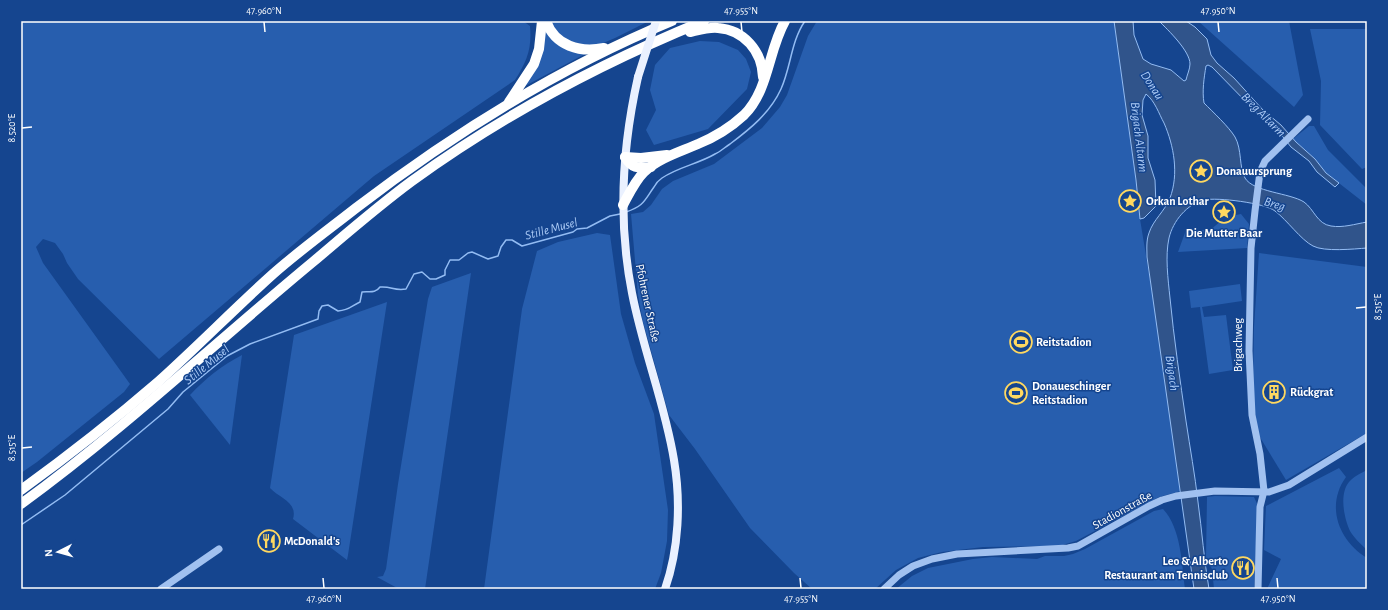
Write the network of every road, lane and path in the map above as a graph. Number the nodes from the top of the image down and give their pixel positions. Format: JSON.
{"nodes":[{"id":1,"x":542,"y":21,"type":"edge"},
{"id":2,"x":546,"y":21,"type":"edge"},
{"id":3,"x":656,"y":21,"type":"edge"},
{"id":4,"x":672,"y":21,"type":"edge"},
{"id":5,"x":704,"y":21,"type":"edge"},
{"id":6,"x":785,"y":21,"type":"edge"},
{"id":7,"x":661,"y":39,"type":"junction"},
{"id":8,"x":616,"y":46,"type":"junction"},
{"id":9,"x":764,"y":81,"type":"junction"},
{"id":10,"x":507,"y":105,"type":"junction"},
{"id":11,"x":1308,"y":119,"type":"dead end"},
{"id":12,"x":675,"y":153,"type":"junction"},
{"id":13,"x":625,"y":157,"type":"junction"},
{"id":14,"x":651,"y":167,"type":"junction"},
{"id":15,"x":623,"y":205,"type":"junction"},
{"id":16,"x":1367,"y":438,"type":"edge"},
{"id":17,"x":21,"y":490,"type":"edge"},
{"id":18,"x":1264,"y":491,"type":"junction"},
{"id":19,"x":21,"y":504,"type":"edge"},
{"id":20,"x":219,"y":549,"type":"dead end"},
{"id":21,"x":161,"y":589,"type":"edge"},
{"id":22,"x":665,"y":589,"type":"edge"},
{"id":23,"x":884,"y":589,"type":"edge"},
{"id":24,"x":1258,"y":589,"type":"edge"}],
"edges":[{"from":1,"to":10,"type":"highway"},
{"from":2,"to":8,"type":"highway"},
{"from":3,"to":13,"type":"main road","name":"Pfohrener Straße","bridge":true},
{"from":4,"to":8,"type":"highway"},
{"from":5,"to":7,"type":"highway"},
{"from":6,"to":9,"type":"highway"},
{"from":7,"to":9,"type":"highway"},
{"from":7,"to":19,"type":"highway"},
{"from":8,"to":10,"type":"highway"},
{"from":9,"to":12,"type":"highway"},
{"from":10,"to":17,"type":"highway"},
{"from":11,"to":18,"type":"street","name":"Brigachweg"},
{"from":12,"to":13,"type":"highway"},
{"from":12,"to":14,"type":"highway"},
{"from":13,"to":14,"type":"highway"},
{"from":13,"to":15,"type":"main road","name":"Pfohrener Straße"},
{"from":14,"to":15,"type":"highway"},
{"from":15,"to":22,"type":"main road","name":"Pfohrener Straße"},
{"from":16,"to":18,"type":"street","name":"Stadionstraße"},
{"from":18,"to":23,"type":"street","name":"Stadionstraße"},
{"from":18,"to":24,"type":"street","name":"Brigachweg"},
{"from":20,"to":21,"type":"street"}]}
